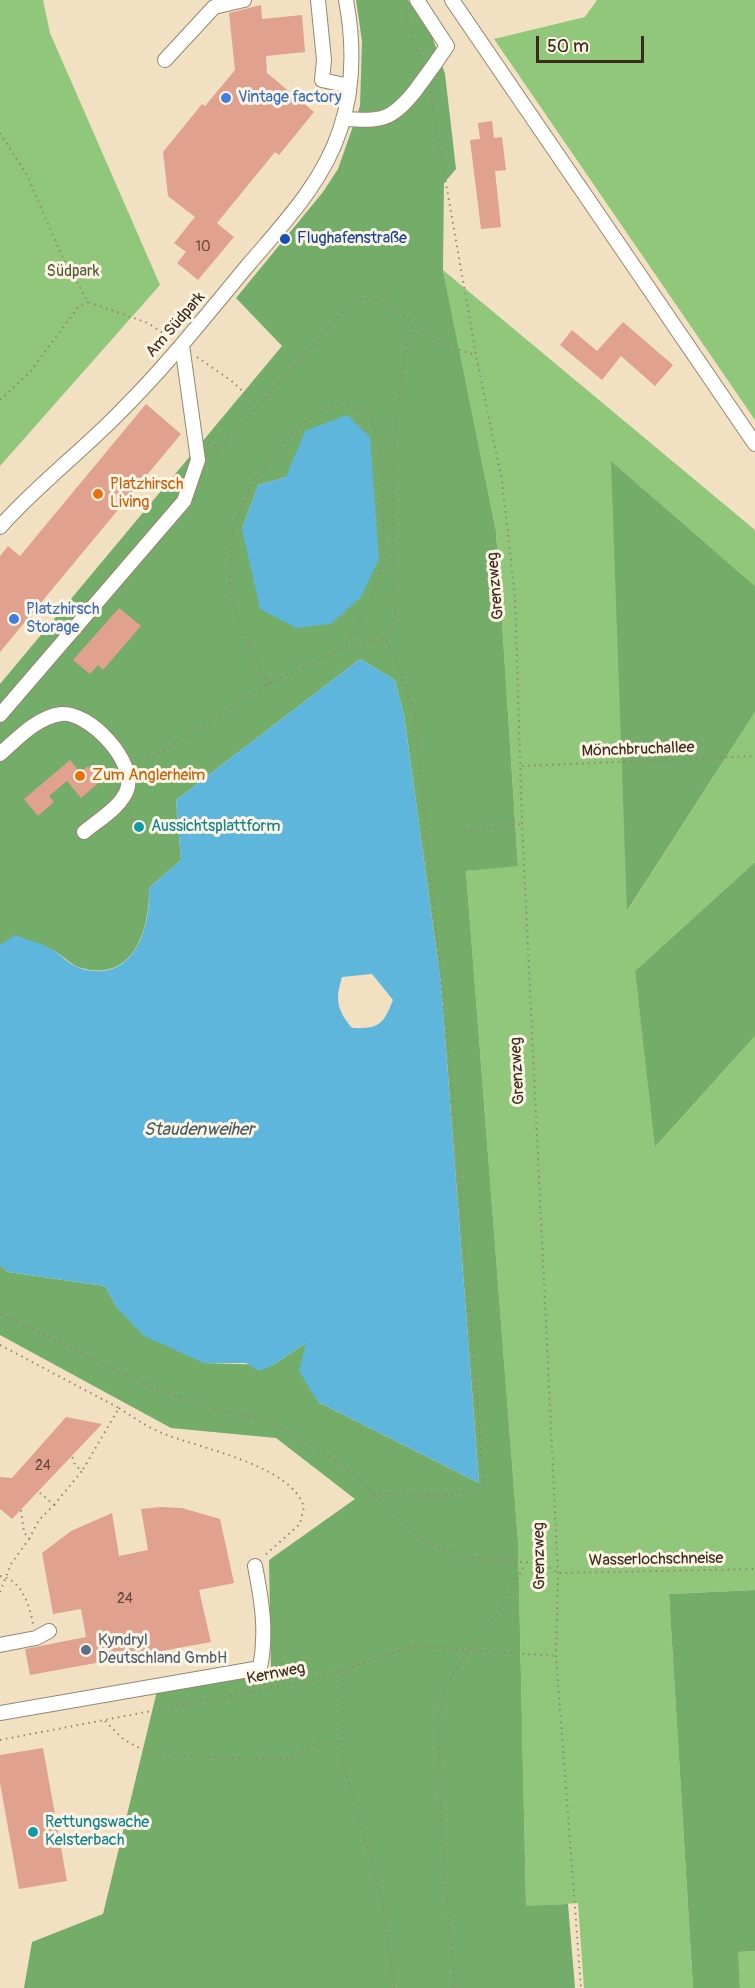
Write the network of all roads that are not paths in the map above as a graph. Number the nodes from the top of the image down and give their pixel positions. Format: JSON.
{"nodes":[{"id":1,"x":244,"y":0,"type":"edge"},
{"id":2,"x":318,"y":0,"type":"edge"},
{"id":3,"x":345,"y":0,"type":"edge"},
{"id":4,"x":417,"y":0,"type":"edge"},
{"id":5,"x":452,"y":0,"type":"edge"},
{"id":6,"x":165,"y":60,"type":"dead end"},
{"id":7,"x":349,"y":87,"type":"junction"},
{"id":8,"x":343,"y":119,"type":"junction"},
{"id":9,"x":182,"y":345,"type":"junction"},
{"id":10,"x":755,"y":444,"type":"edge"},
{"id":11,"x":0,"y":527,"type":"edge"},
{"id":12,"x":0,"y":715,"type":"edge"},
{"id":13,"x":0,"y":754,"type":"edge"},
{"id":14,"x":84,"y":832,"type":"dead end"},
{"id":15,"x":255,"y":1566,"type":"road end"},
{"id":16,"x":49,"y":1631,"type":"dead end"},
{"id":17,"x":0,"y":1646,"type":"edge"},
{"id":18,"x":0,"y":1713,"type":"edge"}],
"edges":[{"from":1,"to":6,"type":"street"},
{"from":2,"to":7,"type":"street"},
{"from":3,"to":7,"type":"street"},
{"from":4,"to":8,"type":"street","bridge":true},
{"from":5,"to":10,"type":"street"},
{"from":7,"to":8,"type":"street"},
{"from":8,"to":9,"type":"street","name":"Am Südpark"},
{"from":9,"to":11,"type":"street","name":"Am Südpark"},
{"from":9,"to":12,"type":"street"},
{"from":13,"to":14,"type":"street"},
{"from":15,"to":18,"type":"street"},
{"from":16,"to":17,"type":"street"}]}
